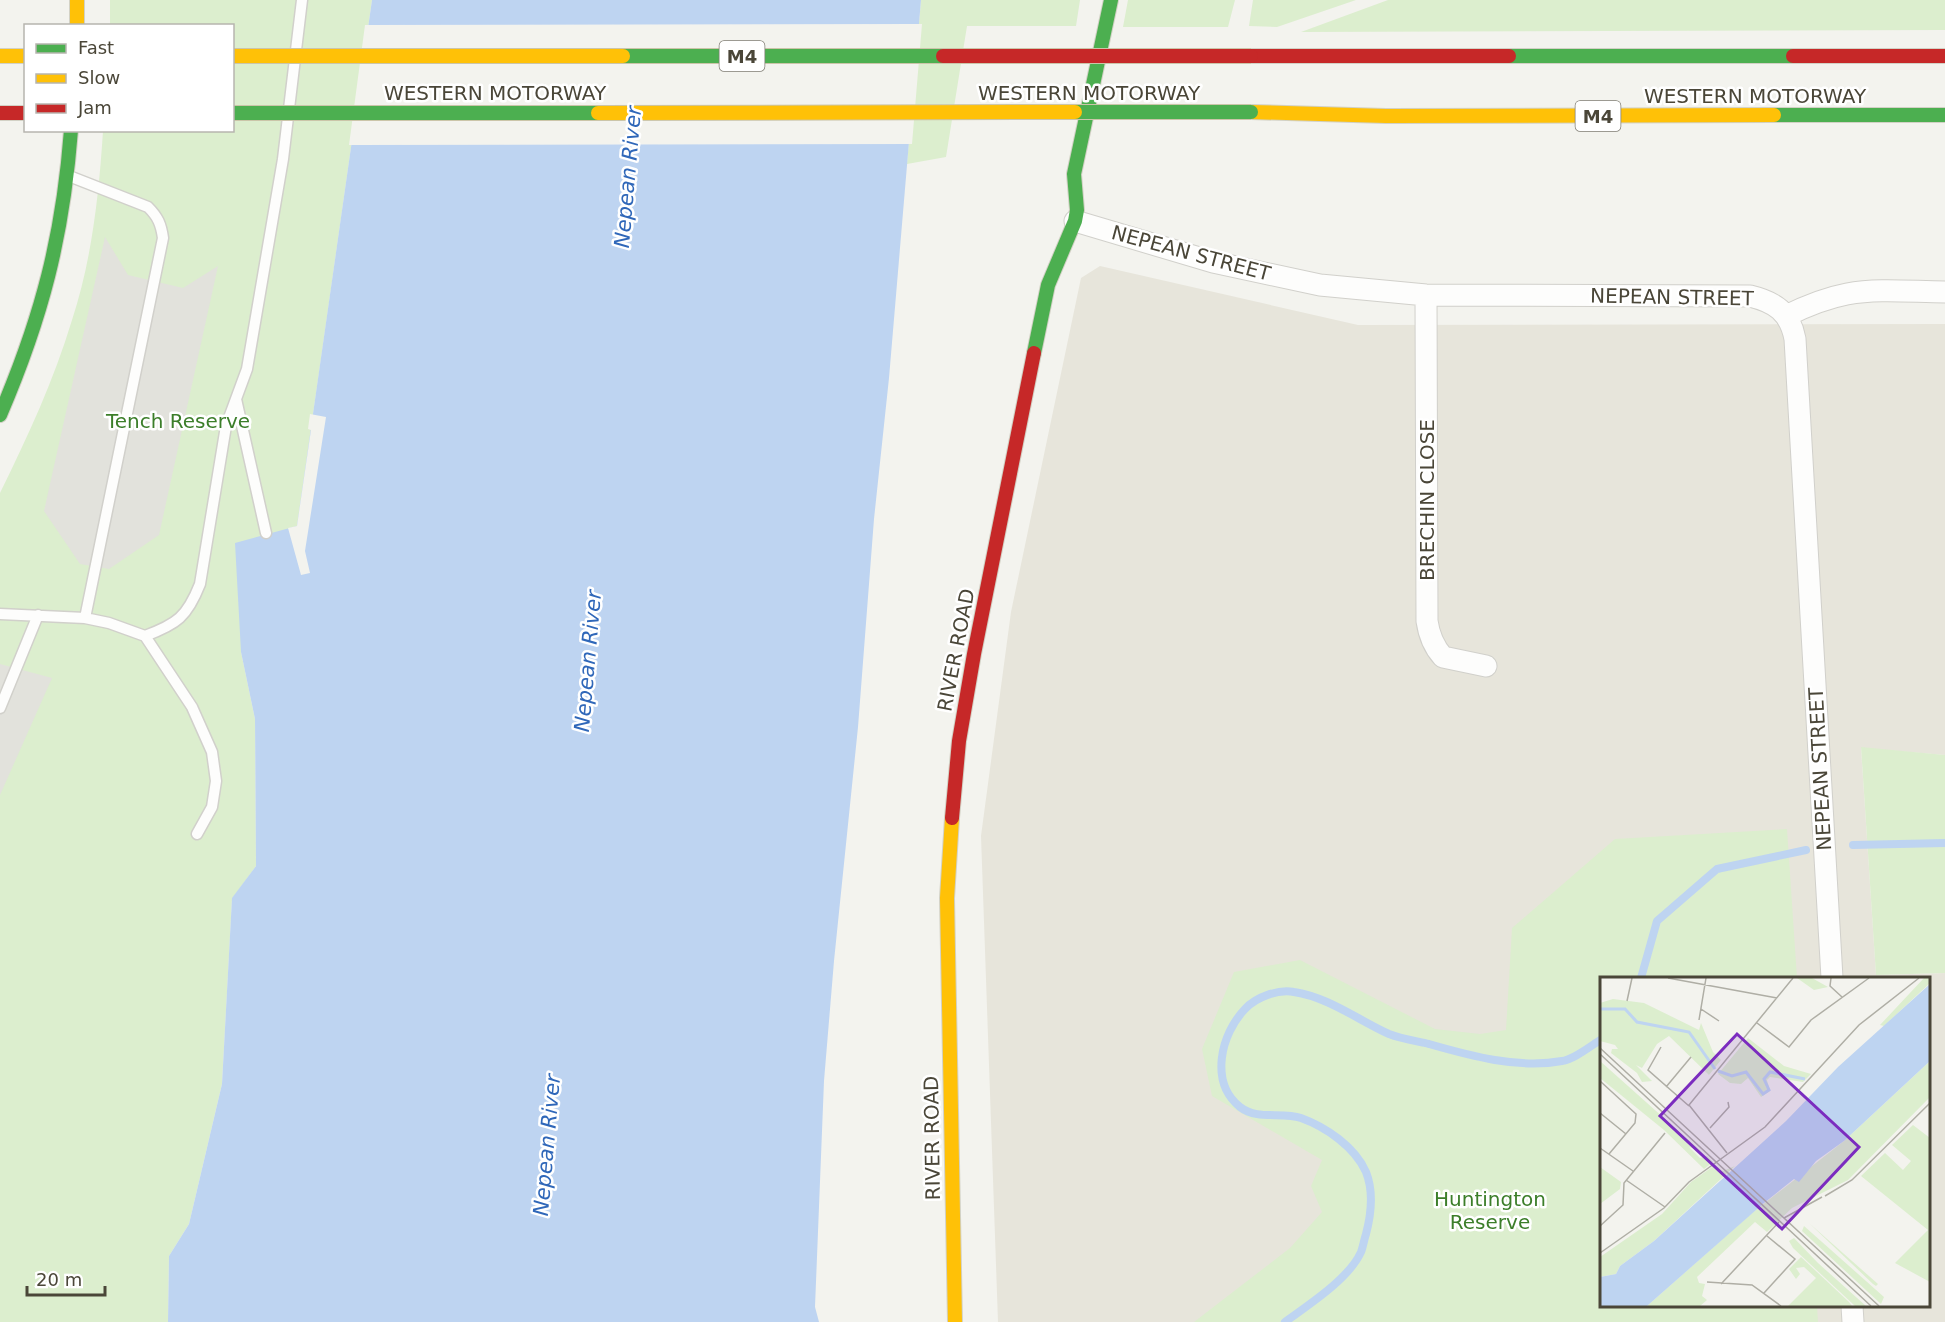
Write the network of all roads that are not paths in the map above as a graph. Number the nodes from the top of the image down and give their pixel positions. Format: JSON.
{"nodes":[{"id":1,"x":77,"y":0,"type":"edge"},
{"id":2,"x":302,"y":0,"type":"edge"},
{"id":3,"x":1111,"y":0,"type":"edge"},
{"id":4,"x":77,"y":22,"type":"edge"},
{"id":5,"x":234,"y":56,"type":"edge"},
{"id":6,"x":1945,"y":56,"type":"edge"},
{"id":7,"x":0,"y":57,"type":"edge"},
{"id":8,"x":24,"y":57,"type":"edge"},
{"id":9,"x":0,"y":113,"type":"edge"},
{"id":10,"x":24,"y":113,"type":"edge"},
{"id":11,"x":234,"y":113,"type":"edge"},
{"id":12,"x":1945,"y":115,"type":"edge"},
{"id":13,"x":71,"y":132,"type":"edge"},
{"id":14,"x":69,"y":175,"type":"junction"},
{"id":15,"x":1075,"y":221,"type":"junction"},
{"id":16,"x":1945,"y":292,"type":"edge"},
{"id":17,"x":1426,"y":295,"type":"junction"},
{"id":18,"x":1786,"y":316,"type":"junction"},
{"id":19,"x":236,"y":399,"type":"junction"},
{"id":20,"x":0,"y":415,"type":"edge"},
{"id":21,"x":266,"y":533,"type":"dead end"},
{"id":22,"x":0,"y":614,"type":"edge"},
{"id":23,"x":38,"y":615,"type":"junction"},
{"id":24,"x":85,"y":618,"type":"junction"},
{"id":25,"x":144,"y":636,"type":"junction"},
{"id":26,"x":1486,"y":666,"type":"dead end"},
{"id":27,"x":0,"y":708,"type":"edge"},
{"id":28,"x":197,"y":834,"type":"dead end"},
{"id":29,"x":1833,"y":977,"type":"edge"},
{"id":30,"x":1852,"y":1307,"type":"edge"},
{"id":31,"x":955,"y":1322,"type":"edge"},
{"id":32,"x":1853,"y":1322,"type":"edge"}],
"edges":[{"from":1,"to":4,"type":"main road"},
{"from":2,"to":19,"type":"lane"},
{"from":3,"to":15,"type":"main road","name":"RIVER ROAD"},
{"from":5,"to":6,"type":"main road","name":"WESTERN MOTORWAY","number":"M4","bridge":true},
{"from":7,"to":8,"type":"main road"},
{"from":9,"to":10,"type":"main road"},
{"from":11,"to":12,"type":"main road","name":"WESTERN MOTORWAY","number":"M4","bridge":true},
{"from":13,"to":14,"type":"main road"},
{"from":14,"to":20,"type":"main road"},
{"from":14,"to":24,"type":"lane"},
{"from":15,"to":17,"type":"street","name":"NEPEAN STREET"},
{"from":15,"to":31,"type":"main road","name":"RIVER ROAD"},
{"from":16,"to":18,"type":"street"},
{"from":17,"to":18,"type":"street","name":"NEPEAN STREET"},
{"from":17,"to":26,"type":"street","name":"BRECHIN CLOSE"},
{"from":18,"to":29,"type":"street","name":"NEPEAN STREET"},
{"from":19,"to":21,"type":"lane"},
{"from":19,"to":25,"type":"lane"},
{"from":22,"to":23,"type":"lane"},
{"from":23,"to":24,"type":"lane"},
{"from":23,"to":27,"type":"lane"},
{"from":24,"to":25,"type":"lane"},
{"from":25,"to":28,"type":"lane"},
{"from":30,"to":32,"type":"street"}]}
